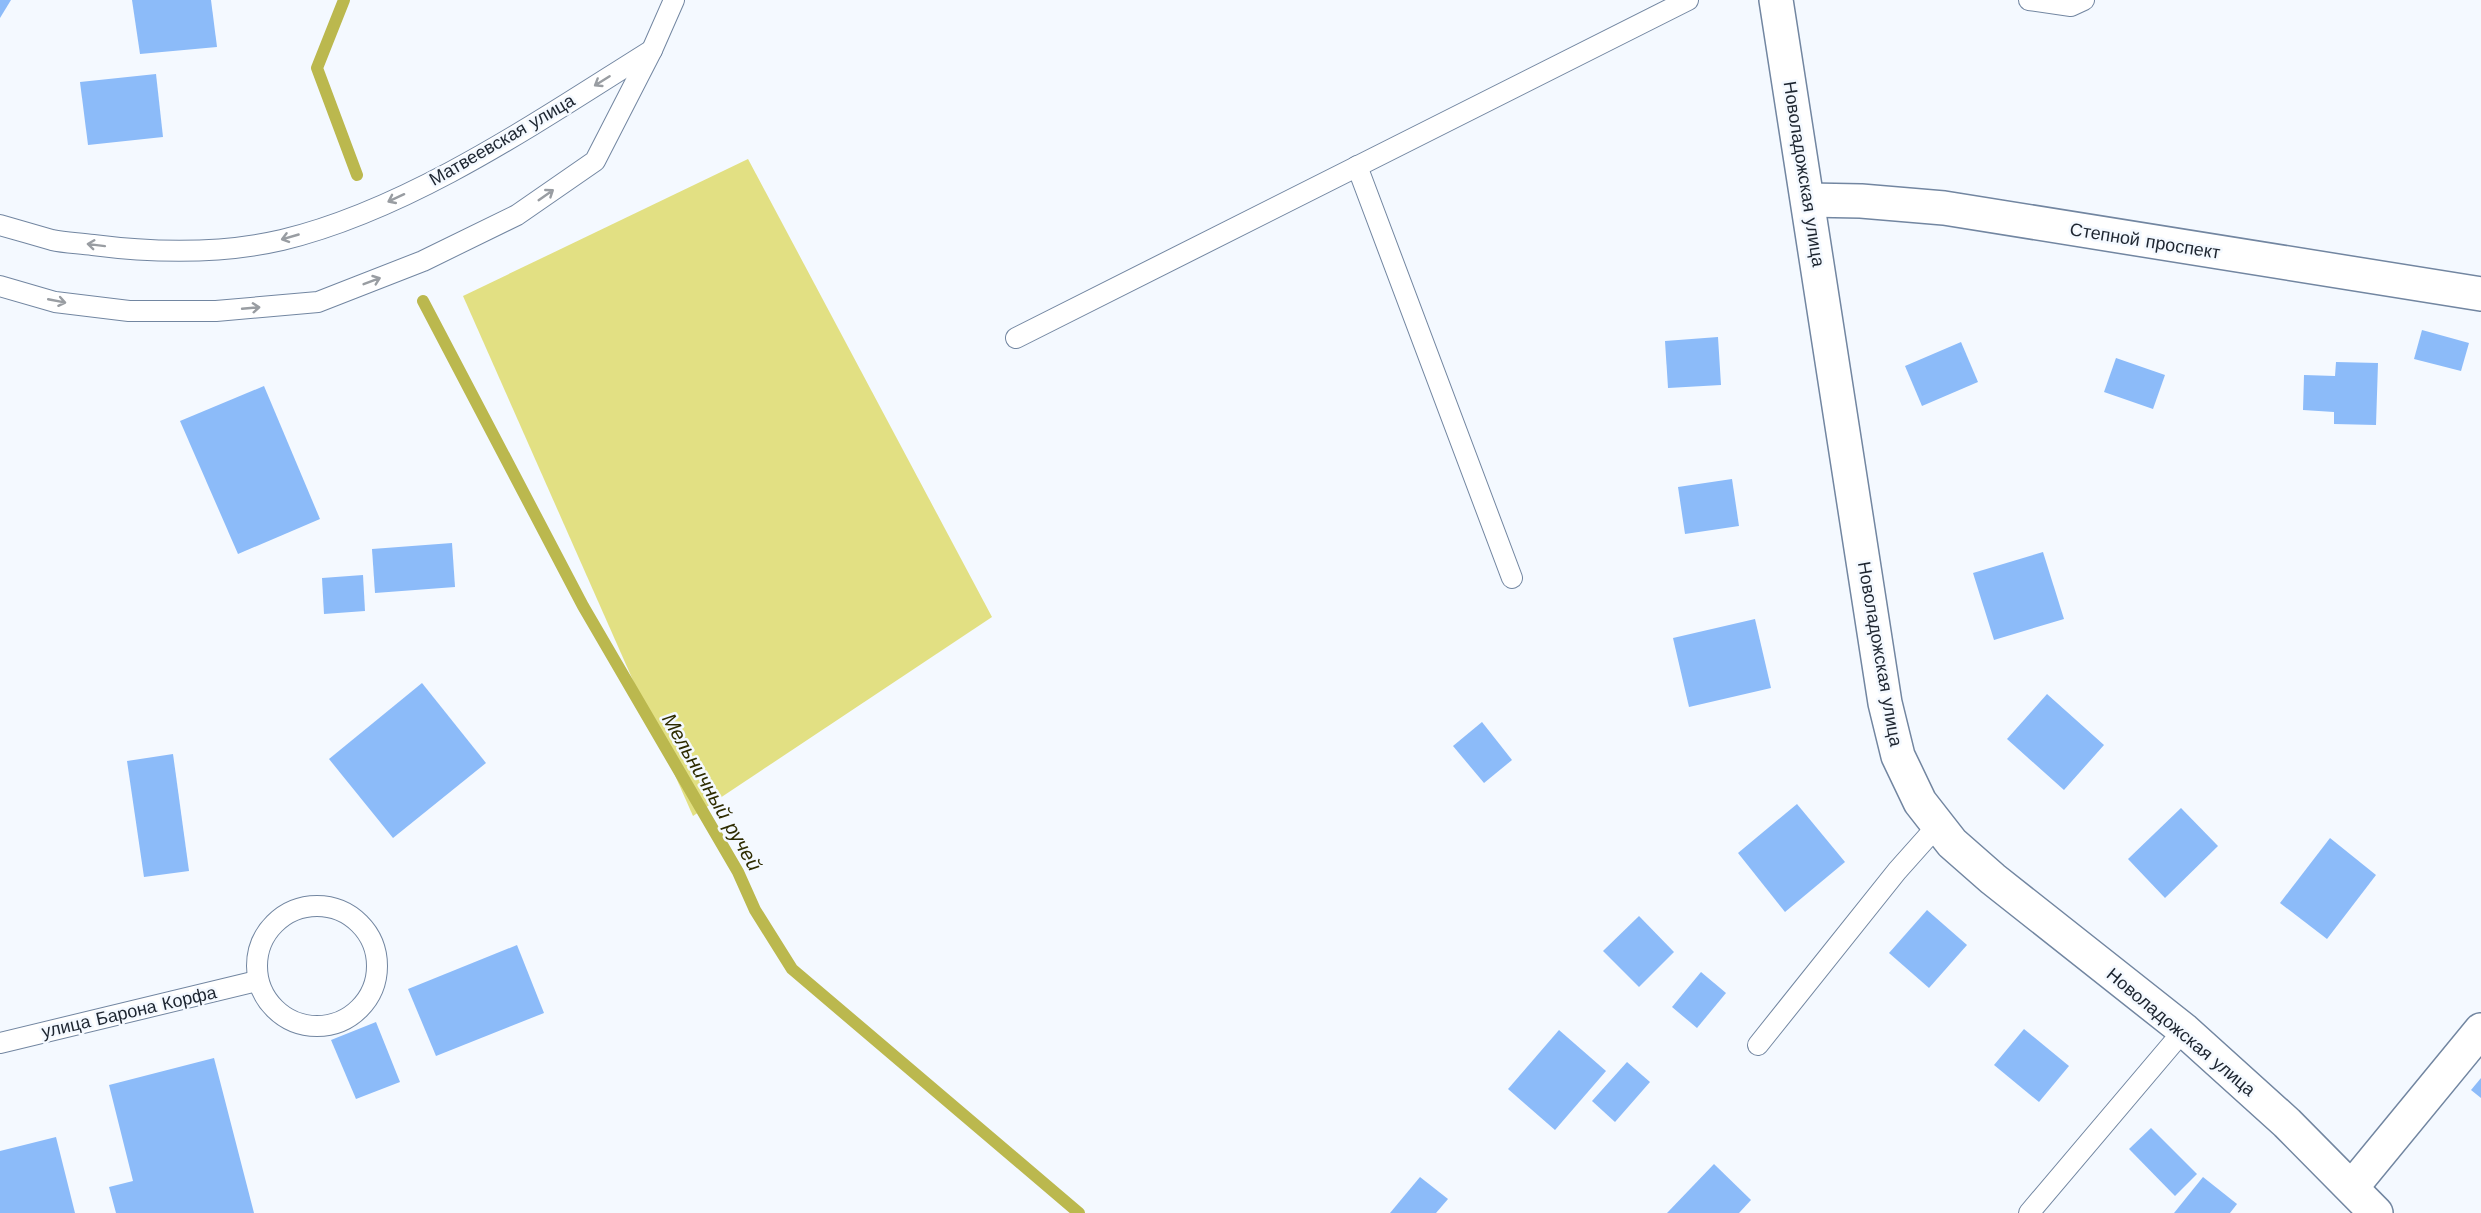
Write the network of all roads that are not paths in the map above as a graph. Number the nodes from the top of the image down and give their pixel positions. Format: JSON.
{"nodes":[{"id":1,"x":674,"y":0,"type":"edge"},
{"id":2,"x":1688,"y":0,"type":"edge"},
{"id":3,"x":1776,"y":0,"type":"edge"},
{"id":4,"x":2029,"y":0,"type":"edge"},
{"id":5,"x":2084,"y":0,"type":"edge"},
{"id":6,"x":652,"y":50,"type":"junction"},
{"id":7,"x":1357,"y":166,"type":"junction"},
{"id":8,"x":1808,"y":200,"type":"junction"},
{"id":9,"x":0,"y":225,"type":"edge"},
{"id":10,"x":0,"y":286,"type":"edge"},
{"id":11,"x":2481,"y":294,"type":"edge"},
{"id":12,"x":1016,"y":338,"type":"dead end"},
{"id":13,"x":1512,"y":578,"type":"dead end"},
{"id":14,"x":1938,"y":825,"type":"junction"},
{"id":15,"x":257,"y":981,"type":"junction"},
{"id":16,"x":2184,"y":1030,"type":"junction"},
{"id":17,"x":2481,"y":1030,"type":"edge"},
{"id":18,"x":0,"y":1042,"type":"edge"},
{"id":19,"x":1758,"y":1045,"type":"dead end"},
{"id":20,"x":2352,"y":1187,"type":"junction"},
{"id":21,"x":2030,"y":1213,"type":"edge"},
{"id":22,"x":2376,"y":1213,"type":"edge"}],
"edges":[{"from":1,"to":6,"type":"lane"},
{"from":2,"to":7,"type":"lane"},
{"from":3,"to":8,"type":"street","name":"Новоладожская улица"},
{"from":4,"to":5,"type":"lane"},
{"from":6,"to":9,"type":"lane","name":"Матвеевская улица","one_way":true},
{"from":10,"to":6,"type":"lane","one_way":true},
{"from":7,"to":12,"type":"lane"},
{"from":7,"to":13,"type":"lane"},
{"from":8,"to":11,"type":"street","name":"Степной проспект"},
{"from":8,"to":14,"type":"street","name":"Новоладожская улица"},
{"from":14,"to":16,"type":"street","name":"Новоладожская улица"},
{"from":14,"to":19,"type":"lane"},
{"from":15,"to":15,"type":"lane"},
{"from":15,"to":18,"type":"lane","name":"улица Барона Корфа"},
{"from":16,"to":20,"type":"street","name":"Новоладожская улица"},
{"from":16,"to":21,"type":"lane"},
{"from":17,"to":20,"type":"street"},
{"from":20,"to":22,"type":"street","name":"Новоладожская улица"}]}
